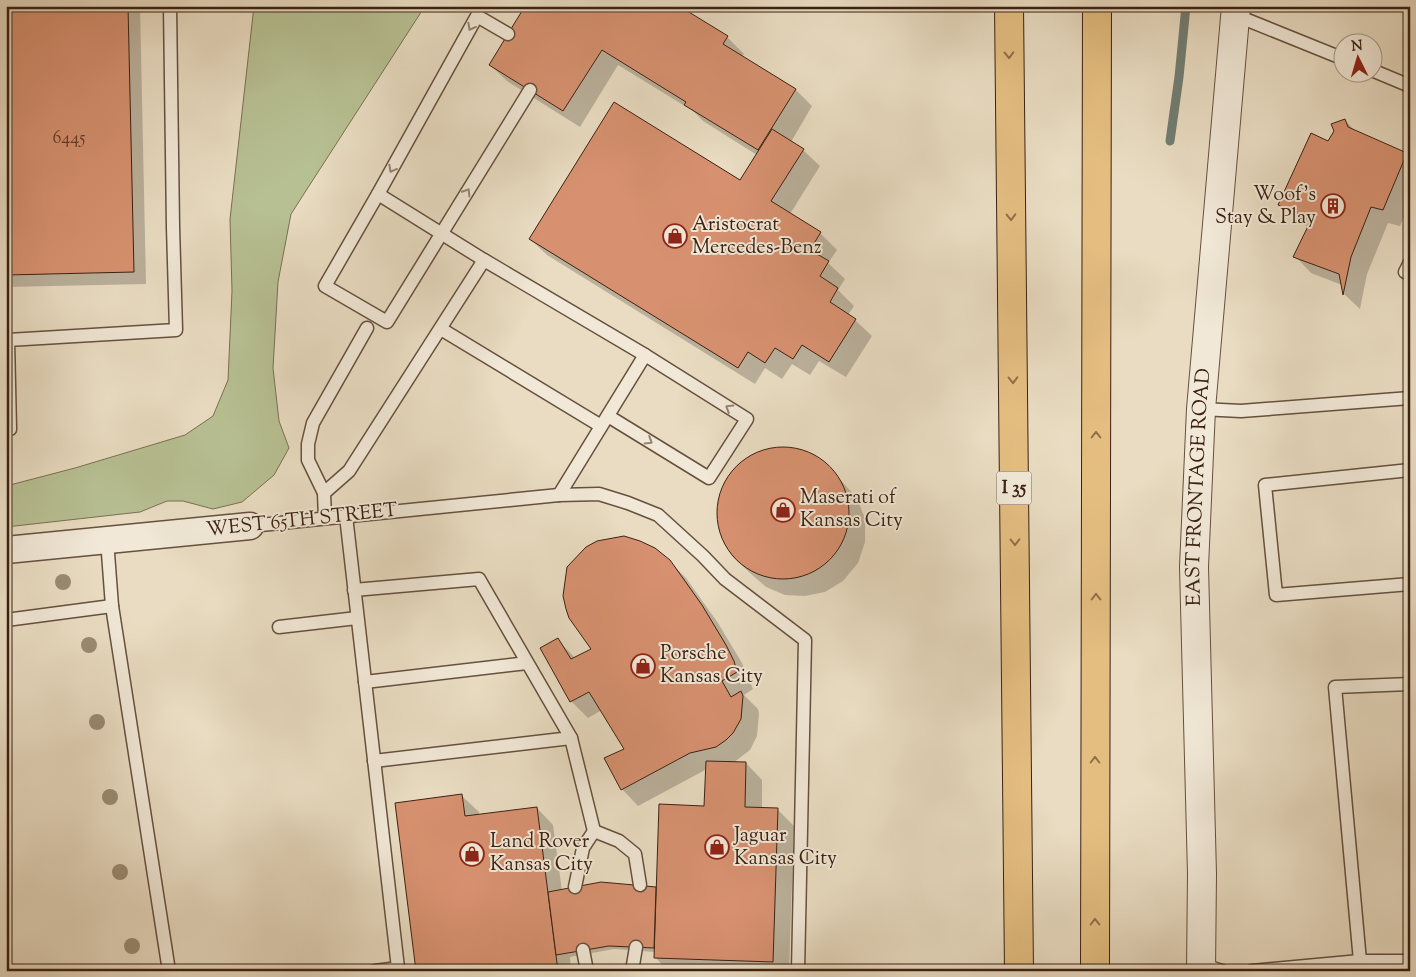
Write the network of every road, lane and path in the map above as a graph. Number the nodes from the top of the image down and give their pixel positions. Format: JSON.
{"nodes":[{"id":1,"x":170,"y":6,"type":"edge"},
{"id":2,"x":1009,"y":6,"type":"edge"},
{"id":3,"x":1097,"y":6,"type":"edge"},
{"id":4,"x":1235,"y":10,"type":"edge"},
{"id":5,"x":508,"y":34,"type":"dead end"},
{"id":6,"x":1334,"y":55,"type":"edge"},
{"id":7,"x":1384,"y":75,"type":"edge"},
{"id":8,"x":1410,"y":86,"type":"edge"},
{"id":9,"x":530,"y":90,"type":"dead end"},
{"id":10,"x":378,"y":194,"type":"junction"},
{"id":11,"x":442,"y":234,"type":"junction"},
{"id":12,"x":484,"y":260,"type":"junction"},
{"id":13,"x":1410,"y":262,"type":"edge"},
{"id":14,"x":1410,"y":274,"type":"edge"},
{"id":15,"x":367,"y":328,"type":"dead end"},
{"id":16,"x":441,"y":329,"type":"junction"},
{"id":17,"x":645,"y":355,"type":"junction"},
{"id":18,"x":1410,"y":398,"type":"edge"},
{"id":19,"x":1201,"y":409,"type":"junction"},
{"id":20,"x":605,"y":421,"type":"junction"},
{"id":21,"x":6,"y":430,"type":"edge"},
{"id":22,"x":1410,"y":470,"type":"edge"},
{"id":23,"x":324,"y":492,"type":"junction"},
{"id":24,"x":559,"y":495,"type":"junction"},
{"id":25,"x":346,"y":516,"type":"junction"},
{"id":26,"x":325,"y":518,"type":"junction"},
{"id":27,"x":250,"y":526,"type":"joint"},
{"id":28,"x":107,"y":540,"type":"junction"},
{"id":29,"x":6,"y":550,"type":"edge"},
{"id":30,"x":1410,"y":584,"type":"edge"},
{"id":31,"x":354,"y":590,"type":"junction"},
{"id":32,"x":112,"y":606,"type":"junction"},
{"id":33,"x":357,"y":618,"type":"junction"},
{"id":34,"x":6,"y":620,"type":"edge"},
{"id":35,"x":280,"y":628,"type":"dead end"},
{"id":36,"x":527,"y":662,"type":"junction"},
{"id":37,"x":365,"y":682,"type":"junction"},
{"id":38,"x":1410,"y":684,"type":"edge"},
{"id":39,"x":571,"y":738,"type":"junction"},
{"id":40,"x":374,"y":761,"type":"junction"},
{"id":41,"x":594,"y":831,"type":"junction"},
{"id":42,"x":640,"y":885,"type":"dead end"},
{"id":43,"x":575,"y":887,"type":"dead end"},
{"id":44,"x":636,"y":947,"type":"dead end"},
{"id":45,"x":583,"y":950,"type":"dead end"},
{"id":46,"x":1360,"y":961,"type":"junction"},
{"id":47,"x":1410,"y":961,"type":"edge"},
{"id":48,"x":1208,"y":969,"type":"edge"},
{"id":49,"x":1281,"y":969,"type":"edge"},
{"id":50,"x":169,"y":971,"type":"edge"},
{"id":51,"x":375,"y":971,"type":"edge"},
{"id":52,"x":587,"y":971,"type":"edge"},
{"id":53,"x":632,"y":971,"type":"edge"},
{"id":54,"x":798,"y":971,"type":"edge"},
{"id":55,"x":1019,"y":971,"type":"edge"},
{"id":56,"x":1095,"y":971,"type":"edge"},
{"id":57,"x":1252,"y":971,"type":"edge"}],
"edges":[{"from":1,"to":21,"type":"lane"},
{"from":2,"to":55,"type":"highway","number":"I 35","one_way":true},
{"from":56,"to":3,"type":"highway","one_way":true},
{"from":4,"to":6,"type":"lane"},
{"from":4,"to":19,"type":"street","name":"EAST FRONTAGE ROAD"},
{"from":5,"to":10,"type":"lane","one_way":true},
{"from":7,"to":8,"type":"lane"},
{"from":11,"to":9,"type":"lane","one_way":true},
{"from":10,"to":11,"type":"lane"},
{"from":10,"to":11,"type":"lane"},
{"from":11,"to":12,"type":"lane"},
{"from":12,"to":16,"type":"lane"},
{"from":12,"to":17,"type":"lane"},
{"from":13,"to":14,"type":"lane"},
{"from":15,"to":23,"type":"lane"},
{"from":16,"to":20,"type":"lane"},
{"from":16,"to":23,"type":"lane"},
{"from":17,"to":20,"type":"lane"},
{"from":20,"to":17,"type":"lane","one_way":true},
{"from":18,"to":19,"type":"lane"},
{"from":19,"to":48,"type":"street","name":"EAST FRONTAGE ROAD"},
{"from":20,"to":24,"type":"lane"},
{"from":22,"to":30,"type":"lane"},
{"from":23,"to":26,"type":"lane"},
{"from":24,"to":25,"type":"lane","name":"WEST 65TH STREET"},
{"from":24,"to":54,"type":"lane","name":"WEST 65TH STREET"},
{"from":25,"to":26,"type":"lane","name":"WEST 65TH STREET"},
{"from":25,"to":31,"type":"lane"},
{"from":26,"to":27,"type":"lane","name":"WEST 65TH STREET"},
{"from":27,"to":28,"type":"street","name":"WEST 65TH STREET"},
{"from":28,"to":29,"type":"street","name":"WEST 65TH STREET"},
{"from":28,"to":32,"type":"lane"},
{"from":31,"to":33,"type":"lane"},
{"from":31,"to":36,"type":"lane"},
{"from":32,"to":34,"type":"lane"},
{"from":32,"to":50,"type":"lane"},
{"from":33,"to":35,"type":"lane"},
{"from":33,"to":37,"type":"lane"},
{"from":36,"to":37,"type":"lane"},
{"from":36,"to":39,"type":"lane"},
{"from":37,"to":40,"type":"lane"},
{"from":38,"to":46,"type":"lane"},
{"from":39,"to":40,"type":"lane"},
{"from":39,"to":41,"type":"lane"},
{"from":40,"to":51,"type":"lane"},
{"from":41,"to":42,"type":"lane"},
{"from":41,"to":43,"type":"lane"},
{"from":44,"to":53,"type":"lane"},
{"from":45,"to":52,"type":"lane"},
{"from":46,"to":47,"type":"lane"},
{"from":46,"to":49,"type":"lane"},
{"from":49,"to":57,"type":"lane"}]}
